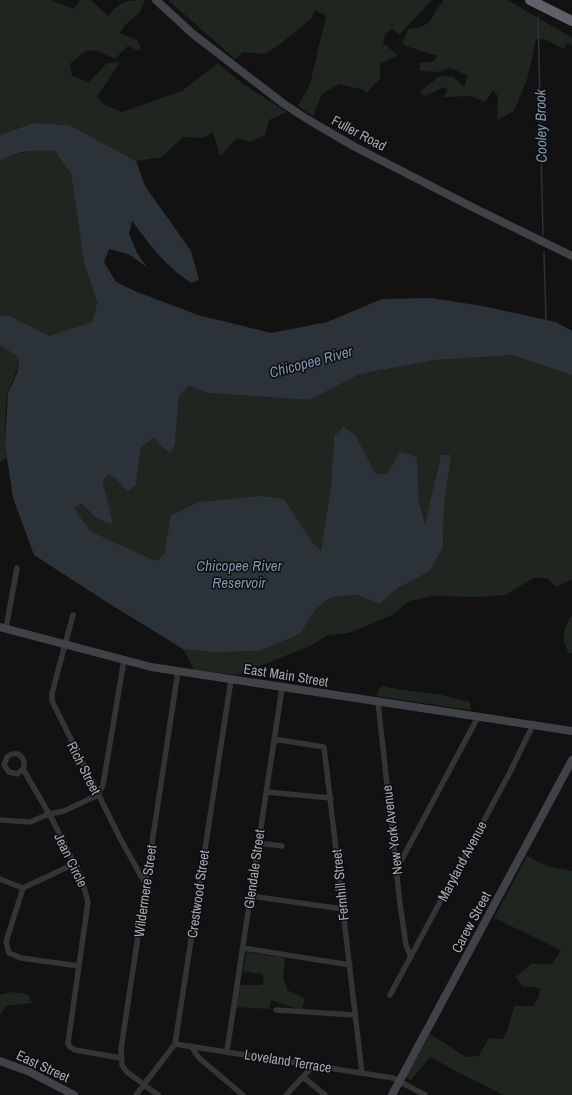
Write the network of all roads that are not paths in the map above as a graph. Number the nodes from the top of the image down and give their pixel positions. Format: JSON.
{"nodes":[{"id":1,"x":156,"y":0,"type":"edge"},
{"id":2,"x":530,"y":0,"type":"edge"},
{"id":3,"x":572,"y":21,"type":"edge"},
{"id":4,"x":572,"y":256,"type":"edge"},
{"id":5,"x":17,"y":568,"type":"dead end"},
{"id":6,"x":73,"y":615,"type":"dead end"},
{"id":7,"x":3,"y":627,"type":"edge"},
{"id":8,"x":65,"y":644,"type":"junction"},
{"id":9,"x":124,"y":660,"type":"junction"},
{"id":10,"x":178,"y":671,"type":"junction"},
{"id":11,"x":230,"y":680,"type":"junction"},
{"id":12,"x":282,"y":688,"type":"junction"},
{"id":13,"x":378,"y":702,"type":"junction"},
{"id":14,"x":478,"y":717,"type":"junction"},
{"id":15,"x":533,"y":725,"type":"junction"},
{"id":16,"x":572,"y":731,"type":"edge"},
{"id":17,"x":274,"y":739,"type":"junction"},
{"id":18,"x":572,"y":760,"type":"edge"},
{"id":19,"x":24,"y":769,"type":"dead end"},
{"id":20,"x":266,"y":792,"type":"junction"},
{"id":21,"x":98,"y":795,"type":"junction"},
{"id":22,"x":331,"y":798,"type":"junction"},
{"id":23,"x":49,"y":814,"type":"junction"},
{"id":24,"x":0,"y":820,"type":"edge"},
{"id":25,"x":258,"y":843,"type":"junction"},
{"id":26,"x":282,"y":846,"type":"dead end"},
{"id":27,"x":396,"y":863,"type":"junction"},
{"id":28,"x":74,"y":864,"type":"junction"},
{"id":29,"x":0,"y":879,"type":"edge"},
{"id":30,"x":146,"y":886,"type":"junction"},
{"id":31,"x":24,"y":888,"type":"junction"},
{"id":32,"x":250,"y":896,"type":"junction"},
{"id":33,"x":343,"y":909,"type":"junction"},
{"id":34,"x":242,"y":948,"type":"junction"},
{"id":35,"x":411,"y":957,"type":"junction"},
{"id":36,"x":350,"y":965,"type":"junction"},
{"id":37,"x":79,"y":966,"type":"junction"},
{"id":38,"x":390,"y":995,"type":"dead end"},
{"id":39,"x":276,"y":1010,"type":"dead end"},
{"id":40,"x":355,"y":1015,"type":"junction"},
{"id":41,"x":175,"y":1044,"type":"junction"},
{"id":42,"x":191,"y":1046,"type":"junction"},
{"id":43,"x":227,"y":1051,"type":"junction"},
{"id":44,"x":121,"y":1058,"type":"junction"},
{"id":45,"x":0,"y":1061,"type":"edge"},
{"id":46,"x":314,"y":1065,"type":"junction"},
{"id":47,"x":362,"y":1073,"type":"junction"},
{"id":48,"x":303,"y":1077,"type":"junction"},
{"id":49,"x":400,"y":1081,"type":"junction"},
{"id":50,"x":145,"y":1084,"type":"junction"},
{"id":51,"x":74,"y":1095,"type":"edge"},
{"id":52,"x":136,"y":1095,"type":"edge"},
{"id":53,"x":158,"y":1095,"type":"edge"},
{"id":54,"x":243,"y":1095,"type":"edge"},
{"id":55,"x":286,"y":1095,"type":"edge"},
{"id":56,"x":325,"y":1095,"type":"edge"},
{"id":57,"x":392,"y":1095,"type":"edge"},
{"id":58,"x":425,"y":1095,"type":"edge"}],
"edges":[{"from":1,"to":4,"type":"main road","name":"Fuller Road"},
{"from":2,"to":3,"type":"highway"},
{"from":5,"to":7,"type":"street"},
{"from":6,"to":8,"type":"street","name":"Rich Street"},
{"from":7,"to":8,"type":"main road","name":"East Main Street"},
{"from":8,"to":9,"type":"main road","name":"East Main Street"},
{"from":8,"to":21,"type":"street","name":"Rich Street"},
{"from":9,"to":10,"type":"main road","name":"East Main Street"},
{"from":9,"to":21,"type":"street"},
{"from":10,"to":11,"type":"main road","name":"East Main Street"},
{"from":10,"to":30,"type":"street","name":"Wildermere Street"},
{"from":11,"to":12,"type":"main road","name":"East Main Street"},
{"from":11,"to":41,"type":"street","name":"Crestwood Street"},
{"from":12,"to":13,"type":"main road","name":"East Main Street"},
{"from":12,"to":17,"type":"street","name":"Glendale Street"},
{"from":13,"to":14,"type":"main road","name":"East Main Street"},
{"from":13,"to":27,"type":"street","name":"New York Avenue"},
{"from":14,"to":15,"type":"main road","name":"East Main Street"},
{"from":14,"to":27,"type":"street"},
{"from":15,"to":16,"type":"main road","name":"East Main Street"},
{"from":15,"to":35,"type":"street","name":"Maryland Avenue"},
{"from":17,"to":20,"type":"street","name":"Glendale Street"},
{"from":17,"to":22,"type":"street","name":"Fernhill Street"},
{"from":18,"to":49,"type":"main road","name":"Carew Street"},
{"from":19,"to":23,"type":"street","name":"Jean Circle"},
{"from":20,"to":22,"type":"street"},
{"from":20,"to":25,"type":"street","name":"Glendale Street"},
{"from":21,"to":23,"type":"street"},
{"from":21,"to":30,"type":"street","name":"Rich Street"},
{"from":22,"to":33,"type":"street","name":"Fernhill Street"},
{"from":23,"to":24,"type":"street"},
{"from":23,"to":28,"type":"street","name":"Jean Circle"},
{"from":25,"to":26,"type":"street"},
{"from":25,"to":32,"type":"street","name":"Glendale Street"},
{"from":27,"to":35,"type":"street","name":"New York Avenue"},
{"from":28,"to":31,"type":"street"},
{"from":28,"to":37,"type":"street","name":"Jean Circle"},
{"from":29,"to":31,"type":"street"},
{"from":30,"to":44,"type":"street","name":"Wildermere Street"},
{"from":31,"to":37,"type":"street"},
{"from":32,"to":33,"type":"street"},
{"from":32,"to":34,"type":"street","name":"Glendale Street"},
{"from":33,"to":36,"type":"street","name":"Fernhill Street"},
{"from":34,"to":36,"type":"street"},
{"from":34,"to":43,"type":"street","name":"Glendale Street"},
{"from":35,"to":38,"type":"street","name":"Maryland Avenue"},
{"from":36,"to":40,"type":"street","name":"Fernhill Street"},
{"from":37,"to":44,"type":"street","name":"Jean Circle"},
{"from":39,"to":40,"type":"street"},
{"from":40,"to":47,"type":"street","name":"Fernhill Street"},
{"from":41,"to":42,"type":"street","name":"Loveland Terrace"},
{"from":41,"to":50,"type":"street","name":"Crestwood Street"},
{"from":42,"to":43,"type":"street","name":"Loveland Terrace"},
{"from":42,"to":54,"type":"street"},
{"from":43,"to":46,"type":"street","name":"Loveland Terrace"},
{"from":44,"to":50,"type":"street"},
{"from":45,"to":51,"type":"main road","name":"East Street"},
{"from":46,"to":47,"type":"street","name":"Loveland Terrace"},
{"from":46,"to":48,"type":"street"},
{"from":47,"to":49,"type":"street","name":"Loveland Terrace"},
{"from":48,"to":55,"type":"street"},
{"from":48,"to":56,"type":"street"},
{"from":49,"to":57,"type":"main road","name":"Carew Street"},
{"from":49,"to":58,"type":"street","name":"Loveland Terrace"},
{"from":50,"to":52,"type":"street","name":"Crestwood Street"},
{"from":50,"to":53,"type":"street"}]}
